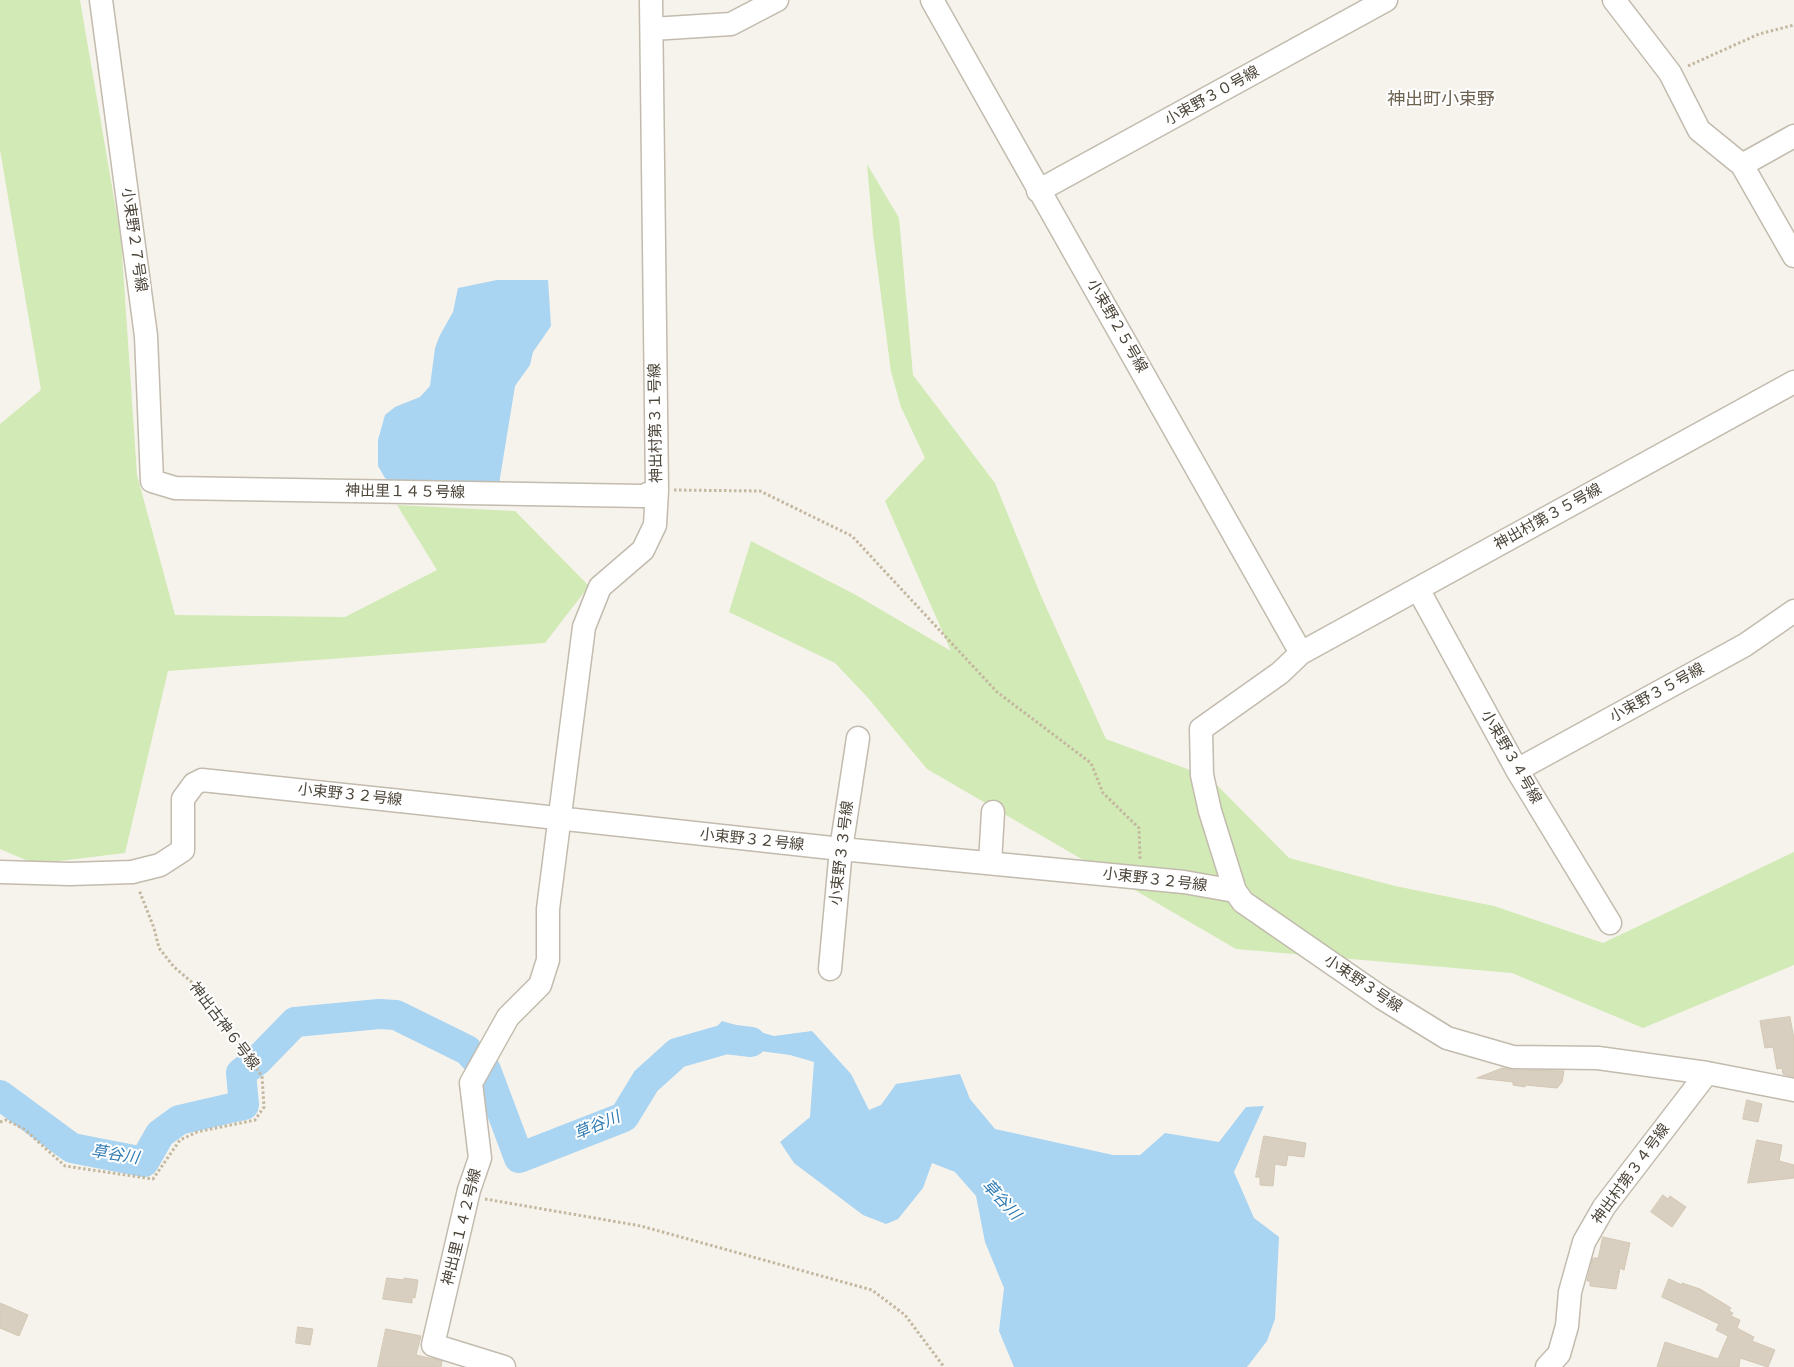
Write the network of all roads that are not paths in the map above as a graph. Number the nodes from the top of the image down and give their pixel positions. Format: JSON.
{"nodes":[{"id":1,"x":101,"y":0,"type":"edge"},
{"id":2,"x":651,"y":0,"type":"edge"},
{"id":3,"x":777,"y":0,"type":"edge"},
{"id":4,"x":932,"y":0,"type":"edge"},
{"id":5,"x":1386,"y":0,"type":"edge"},
{"id":6,"x":1614,"y":0,"type":"edge"},
{"id":7,"x":652,"y":29,"type":"junction"},
{"id":8,"x":1794,"y":136,"type":"edge"},
{"id":9,"x":1742,"y":166,"type":"junction"},
{"id":10,"x":1038,"y":191,"type":"junction"},
{"id":11,"x":1794,"y":256,"type":"edge"},
{"id":12,"x":1794,"y":382,"type":"edge"},
{"id":13,"x":152,"y":481,"type":"joint"},
{"id":14,"x":657,"y":490,"type":"junction"},
{"id":15,"x":1418,"y":589,"type":"junction"},
{"id":16,"x":1794,"y":610,"type":"edge"},
{"id":17,"x":1301,"y":652,"type":"junction"},
{"id":18,"x":858,"y":738,"type":"dead end"},
{"id":19,"x":1517,"y":770,"type":"junction"},
{"id":20,"x":993,"y":812,"type":"dead end"},
{"id":21,"x":560,"y":819,"type":"junction"},
{"id":22,"x":841,"y":849,"type":"junction"},
{"id":23,"x":990,"y":863,"type":"junction"},
{"id":24,"x":0,"y":872,"type":"edge"},
{"id":25,"x":1235,"y":891,"type":"junction"},
{"id":26,"x":1610,"y":923,"type":"dead end"},
{"id":27,"x":830,"y":969,"type":"dead end"},
{"id":28,"x":1707,"y":1073,"type":"junction"},
{"id":29,"x":1794,"y":1090,"type":"edge"},
{"id":30,"x":504,"y":1367,"type":"edge"},
{"id":31,"x":1547,"y":1367,"type":"edge"}],
"edges":[{"from":1,"to":13,"type":"street","name":"小束野２７号線"},
{"from":2,"to":7,"type":"street","name":"神出村第３１号線"},
{"from":3,"to":7,"type":"street"},
{"from":4,"to":10,"type":"street","name":"小束野２５号線"},
{"from":5,"to":10,"type":"street","name":"小束野３０号線"},
{"from":6,"to":9,"type":"street"},
{"from":7,"to":14,"type":"street","name":"神出村第３１号線"},
{"from":8,"to":9,"type":"street"},
{"from":9,"to":11,"type":"street"},
{"from":10,"to":17,"type":"street","name":"小束野２５号線"},
{"from":12,"to":15,"type":"street","name":"神出村第３５号線"},
{"from":13,"to":14,"type":"street","name":"神出里１４５号線"},
{"from":14,"to":21,"type":"street","name":"神出村第３１号線"},
{"from":15,"to":17,"type":"street","name":"神出村第３５号線"},
{"from":15,"to":19,"type":"street","name":"小束野３４号線"},
{"from":16,"to":19,"type":"street","name":"小束野３５号線"},
{"from":17,"to":25,"type":"street","name":"小束野３号線"},
{"from":18,"to":22,"type":"street","name":"小束野３３号線"},
{"from":19,"to":26,"type":"street","name":"小束野３４号線"},
{"from":20,"to":23,"type":"street"},
{"from":21,"to":22,"type":"street","name":"小束野３２号線"},
{"from":21,"to":24,"type":"street","name":"小束野３２号線"},
{"from":21,"to":30,"type":"street","name":"神出里１４２号線"},
{"from":22,"to":23,"type":"street","name":"小束野３２号線"},
{"from":22,"to":27,"type":"street","name":"小束野３３号線"},
{"from":23,"to":25,"type":"street","name":"小束野３２号線"},
{"from":25,"to":28,"type":"street","name":"小束野３号線"},
{"from":28,"to":29,"type":"street","name":"小束野３号線"},
{"from":28,"to":31,"type":"street","name":"神出村第３４号線"}]}
